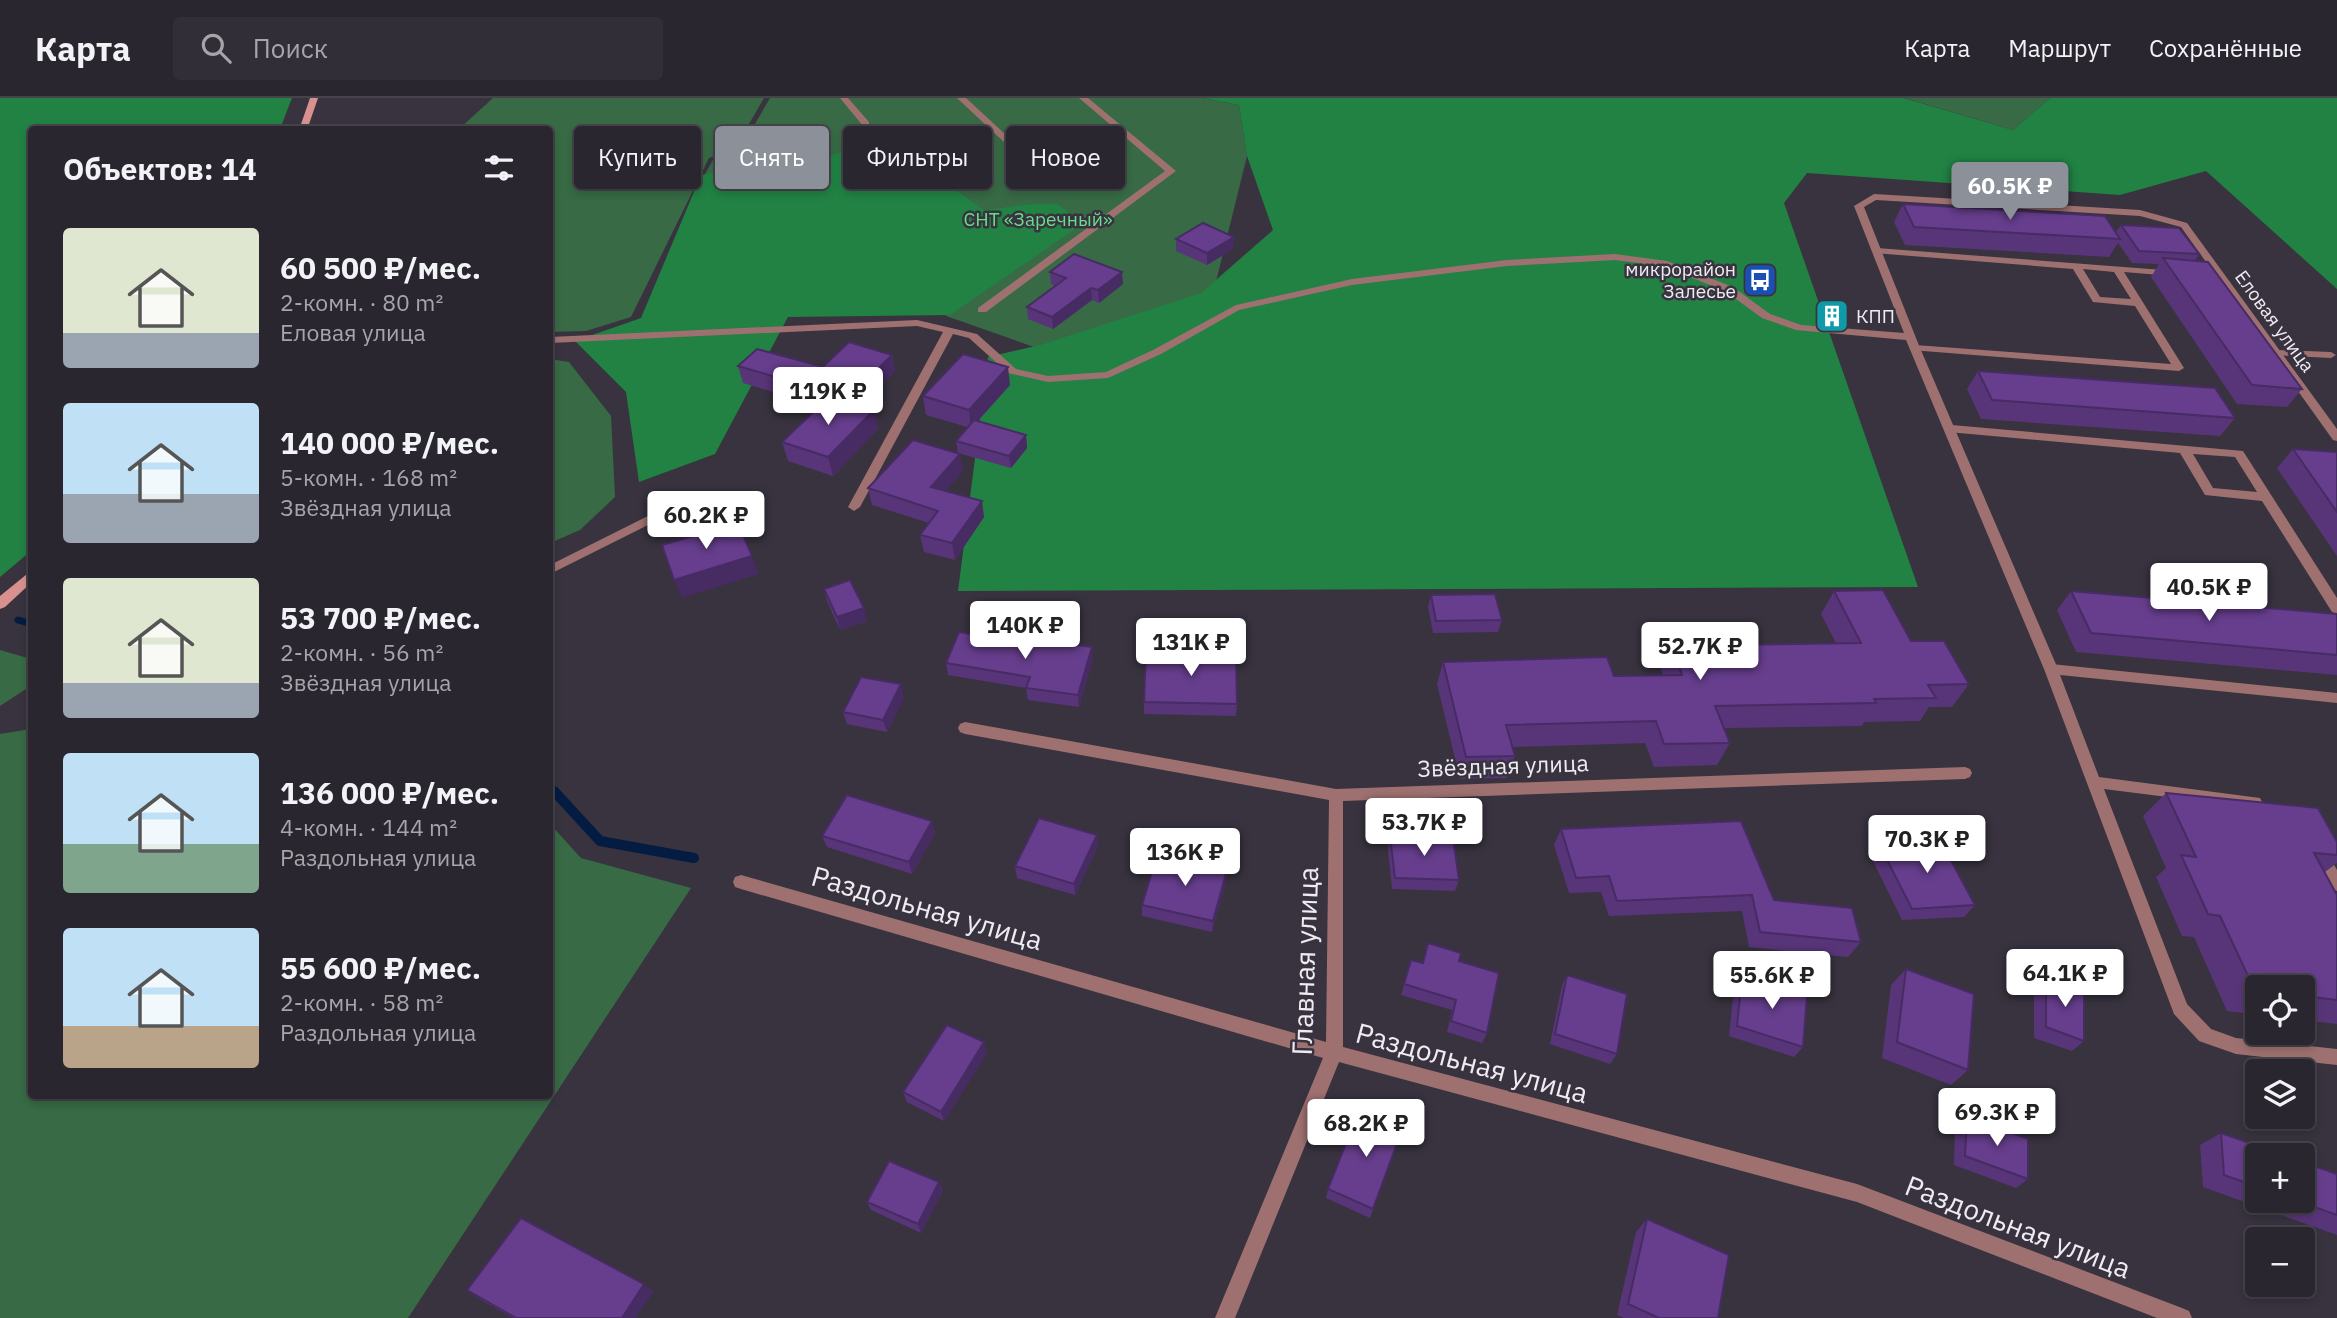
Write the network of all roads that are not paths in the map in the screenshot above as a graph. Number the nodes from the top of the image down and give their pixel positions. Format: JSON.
{"nodes":[{"id":1,"x":314,"y":98,"type":"edge"},
{"id":2,"x":844,"y":98,"type":"edge"},
{"id":3,"x":961,"y":98,"type":"edge"},
{"id":4,"x":1083,"y":98,"type":"edge"},
{"id":5,"x":866,"y":124,"type":"dead end"},
{"id":6,"x":304,"y":126,"type":"edge"},
{"id":7,"x":1006,"y":140,"type":"edge"},
{"id":8,"x":1877,"y":251,"type":"junction"},
{"id":9,"x":2076,"y":266,"type":"junction"},
{"id":10,"x":2117,"y":269,"type":"junction"},
{"id":11,"x":2183,"y":273,"type":"edge"},
{"id":12,"x":2209,"y":275,"type":"edge"},
{"id":13,"x":2222,"y":276,"type":"junction"},
{"id":14,"x":2139,"y":303,"type":"junction"},
{"id":15,"x":982,"y":310,"type":"dead end"},
{"id":16,"x":950,"y":330,"type":"junction"},
{"id":17,"x":1911,"y":337,"type":"junction"},
{"id":18,"x":553,"y":340,"type":"edge"},
{"id":19,"x":1915,"y":348,"type":"junction"},
{"id":20,"x":2277,"y":353,"type":"junction"},
{"id":21,"x":2331,"y":355,"type":"dead end"},
{"id":22,"x":1952,"y":429,"type":"junction"},
{"id":23,"x":2337,"y":437,"type":"edge"},
{"id":24,"x":2184,"y":449,"type":"junction"},
{"id":25,"x":2266,"y":497,"type":"junction"},
{"id":26,"x":854,"y":507,"type":"dead end"},
{"id":27,"x":672,"y":508,"type":"dead end"},
{"id":28,"x":553,"y":568,"type":"edge"},
{"id":29,"x":28,"y":579,"type":"edge"},
{"id":30,"x":0,"y":604,"type":"edge"},
{"id":31,"x":2337,"y":609,"type":"edge"},
{"id":32,"x":2051,"y":669,"type":"junction"},
{"id":33,"x":2335,"y":701,"type":"edge"},
{"id":34,"x":965,"y":728,"type":"dead end"},
{"id":35,"x":1965,"y":773,"type":"dead end"},
{"id":36,"x":2093,"y":782,"type":"junction"},
{"id":37,"x":1336,"y":795,"type":"junction"},
{"id":38,"x":2273,"y":804,"type":"edge"},
{"id":39,"x":2312,"y":839,"type":"edge"},
{"id":40,"x":741,"y":882,"type":"dead end"},
{"id":41,"x":2337,"y":884,"type":"edge"},
{"id":42,"x":1334,"y":1053,"type":"junction"},
{"id":43,"x":2337,"y":1057,"type":"edge"},
{"id":44,"x":1225,"y":1318,"type":"edge"},
{"id":45,"x":2182,"y":1318,"type":"edge"}],
"edges":[{"from":1,"to":6,"type":"street"},
{"from":2,"to":5,"type":"street"},
{"from":3,"to":7,"type":"street"},
{"from":4,"to":15,"type":"street"},
{"from":8,"to":9,"type":"street"},
{"from":8,"to":13,"type":"street","name":"Еловая улица"},
{"from":8,"to":17,"type":"street"},
{"from":9,"to":10,"type":"street"},
{"from":9,"to":14,"type":"street"},
{"from":10,"to":11,"type":"street"},
{"from":10,"to":14,"type":"street"},
{"from":12,"to":13,"type":"street"},
{"from":13,"to":20,"type":"street","name":"Еловая улица"},
{"from":14,"to":19,"type":"street"},
{"from":16,"to":17,"type":"street"},
{"from":16,"to":18,"type":"street"},
{"from":16,"to":26,"type":"street"},
{"from":17,"to":19,"type":"street"},
{"from":19,"to":22,"type":"street"},
{"from":20,"to":21,"type":"street"},
{"from":20,"to":23,"type":"street","name":"Еловая улица"},
{"from":22,"to":24,"type":"street"},
{"from":22,"to":32,"type":"street"},
{"from":24,"to":25,"type":"street"},
{"from":24,"to":25,"type":"street"},
{"from":25,"to":31,"type":"street"},
{"from":27,"to":28,"type":"street"},
{"from":29,"to":30,"type":"street"},
{"from":32,"to":33,"type":"street"},
{"from":32,"to":36,"type":"street"},
{"from":34,"to":37,"type":"street","name":"Звёздная улица"},
{"from":35,"to":37,"type":"street","name":"Звёздная улица"},
{"from":36,"to":38,"type":"street"},
{"from":36,"to":43,"type":"street"},
{"from":37,"to":42,"type":"street","name":"Главная улица"},
{"from":39,"to":41,"type":"street"},
{"from":40,"to":42,"type":"street","name":"Раздольная улица"},
{"from":42,"to":44,"type":"street","name":"Главная улица"},
{"from":42,"to":45,"type":"street","name":"Раздольная улица"}]}
